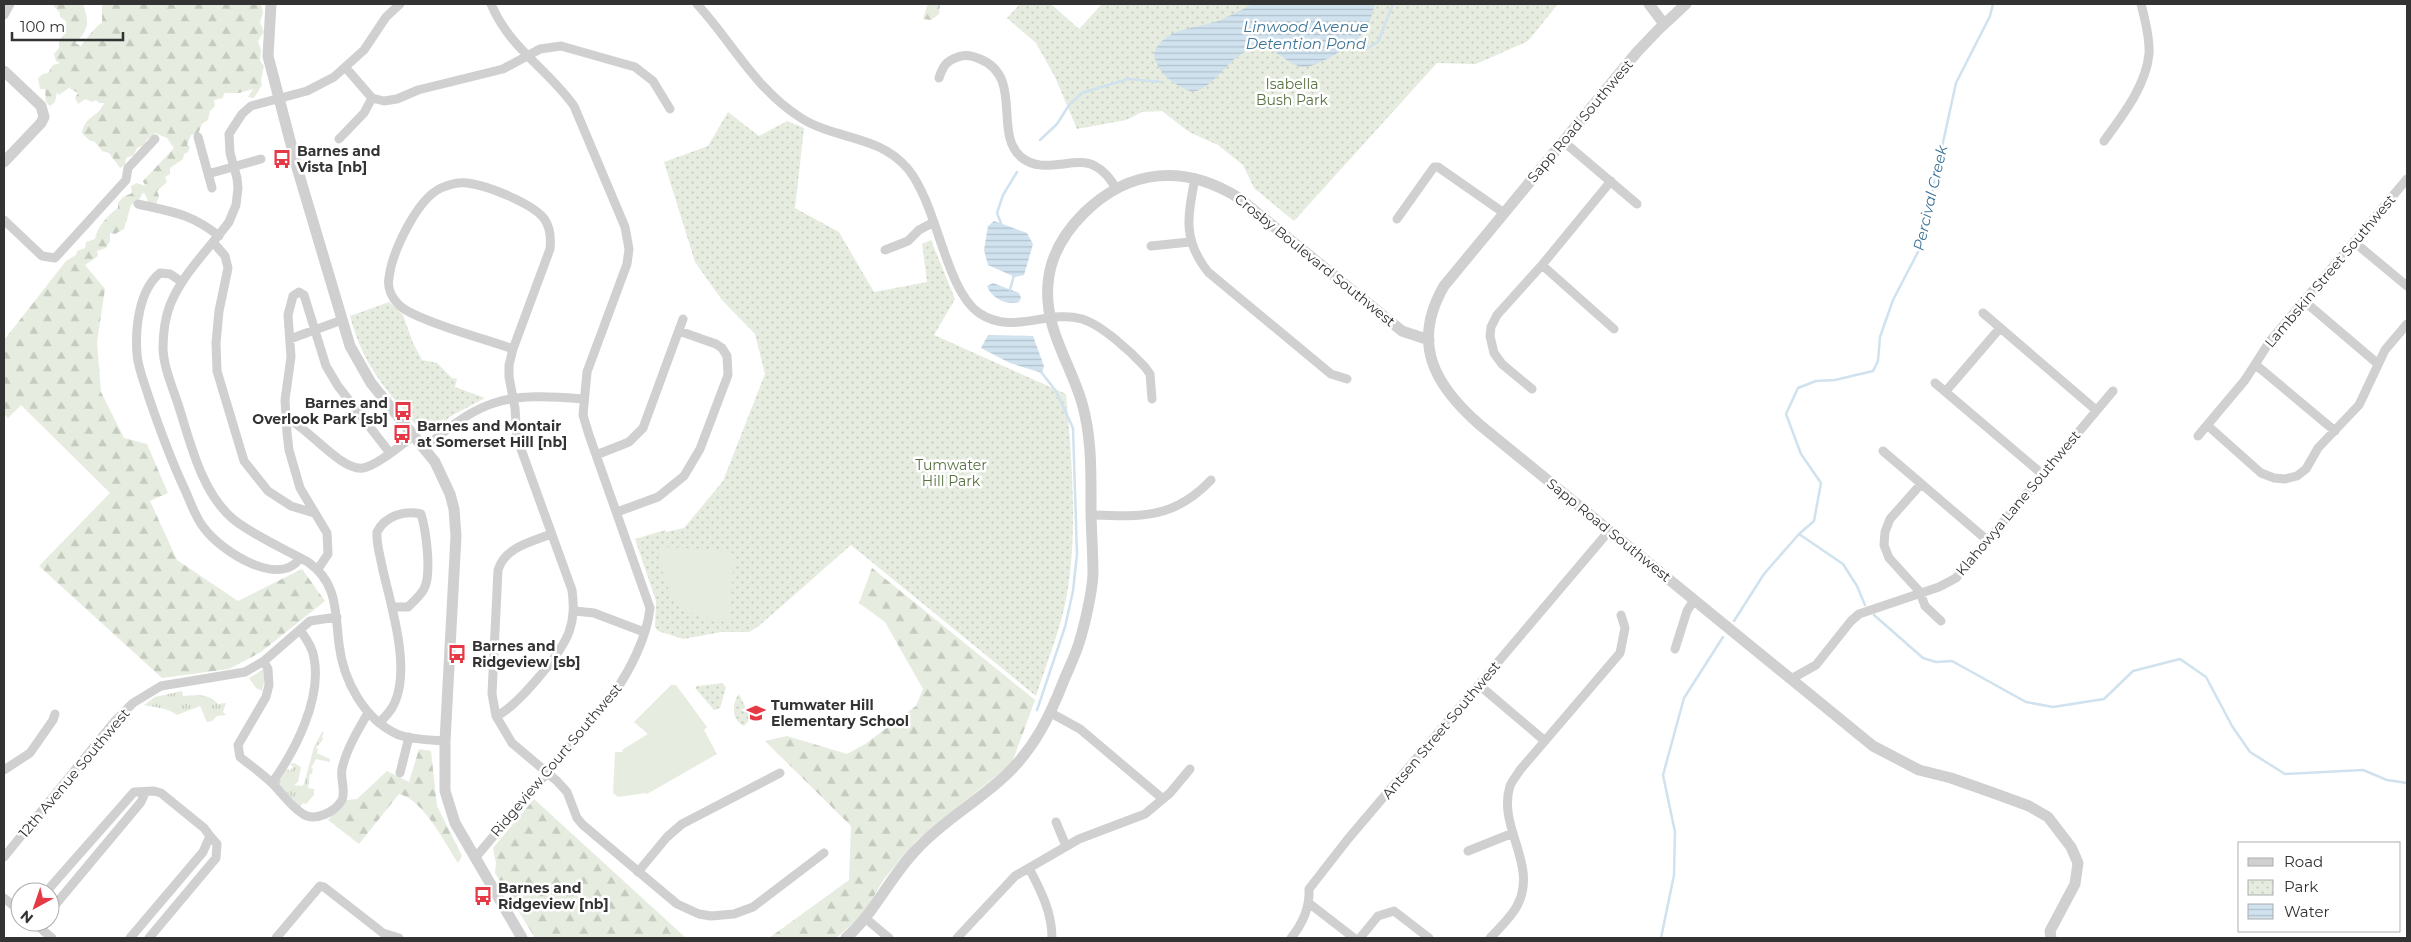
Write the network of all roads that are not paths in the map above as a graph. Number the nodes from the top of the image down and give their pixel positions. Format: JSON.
{"nodes":[{"id":1,"x":10,"y":4,"type":"edge"},
{"id":2,"x":271,"y":4,"type":"edge"},
{"id":3,"x":400,"y":4,"type":"edge"},
{"id":4,"x":492,"y":4,"type":"edge"},
{"id":5,"x":697,"y":4,"type":"edge"},
{"id":6,"x":1650,"y":4,"type":"edge"},
{"id":7,"x":1686,"y":4,"type":"edge"},
{"id":8,"x":2141,"y":4,"type":"edge"},
{"id":9,"x":4,"y":15,"type":"edge"},
{"id":10,"x":1664,"y":24,"type":"junction"},
{"id":11,"x":527,"y":56,"type":"junction"},
{"id":12,"x":346,"y":68,"type":"junction"},
{"id":13,"x":4,"y":71,"type":"edge"},
{"id":14,"x":939,"y":78,"type":"dead end"},
{"id":15,"x":372,"y":98,"type":"junction"},
{"id":16,"x":278,"y":99,"type":"junction"},
{"id":17,"x":670,"y":108,"type":"dead end"},
{"id":18,"x":198,"y":137,"type":"dead end"},
{"id":19,"x":154,"y":139,"type":"dead end"},
{"id":20,"x":338,"y":139,"type":"dead end"},
{"id":21,"x":2104,"y":141,"type":"dead end"},
{"id":22,"x":1564,"y":142,"type":"junction"},
{"id":23,"x":261,"y":159,"type":"dead end"},
{"id":24,"x":4,"y":162,"type":"edge"},
{"id":25,"x":234,"y":167,"type":"junction"},
{"id":26,"x":208,"y":174,"type":"junction"},
{"id":27,"x":1195,"y":178,"type":"junction"},
{"id":28,"x":2406,"y":181,"type":"edge"},
{"id":29,"x":1611,"y":182,"type":"junction"},
{"id":30,"x":212,"y":188,"type":"dead end"},
{"id":31,"x":1116,"y":188,"type":"junction"},
{"id":32,"x":138,"y":204,"type":"dead end"},
{"id":33,"x":1637,"y":204,"type":"dead end"},
{"id":34,"x":1504,"y":213,"type":"junction"},
{"id":35,"x":1397,"y":219,"type":"dead end"},
{"id":36,"x":4,"y":220,"type":"edge"},
{"id":37,"x":934,"y":222,"type":"junction"},
{"id":38,"x":216,"y":239,"type":"junction"},
{"id":39,"x":1190,"y":242,"type":"junction"},
{"id":40,"x":2354,"y":242,"type":"junction"},
{"id":41,"x":1151,"y":246,"type":"dead end"},
{"id":42,"x":885,"y":250,"type":"dead end"},
{"id":43,"x":1542,"y":265,"type":"junction"},
{"id":44,"x":182,"y":282,"type":"junction"},
{"id":45,"x":2407,"y":286,"type":"edge"},
{"id":46,"x":2304,"y":301,"type":"junction"},
{"id":47,"x":1984,"y":313,"type":"dead end"},
{"id":48,"x":683,"y":319,"type":"dead end"},
{"id":49,"x":1050,"y":319,"type":"junction"},
{"id":50,"x":342,"y":320,"type":"junction"},
{"id":51,"x":2407,"y":324,"type":"edge"},
{"id":52,"x":316,"y":328,"type":"junction"},
{"id":53,"x":2000,"y":328,"type":"junction"},
{"id":54,"x":1614,"y":329,"type":"dead end"},
{"id":55,"x":679,"y":331,"type":"junction"},
{"id":56,"x":290,"y":339,"type":"junction"},
{"id":57,"x":1429,"y":340,"type":"junction"},
{"id":58,"x":513,"y":349,"type":"junction"},
{"id":59,"x":2378,"y":364,"type":"junction"},
{"id":60,"x":2256,"y":365,"type":"junction"},
{"id":61,"x":1347,"y":379,"type":"dead end"},
{"id":62,"x":1935,"y":383,"type":"dead end"},
{"id":63,"x":1532,"y":389,"type":"dead end"},
{"id":64,"x":2113,"y":391,"type":"dead end"},
{"id":65,"x":1946,"y":392,"type":"junction"},
{"id":66,"x":512,"y":397,"type":"junction"},
{"id":67,"x":584,"y":399,"type":"junction"},
{"id":68,"x":1152,"y":399,"type":"dead end"},
{"id":69,"x":2096,"y":410,"type":"junction"},
{"id":70,"x":287,"y":418,"type":"junction"},
{"id":71,"x":2207,"y":425,"type":"junction"},
{"id":72,"x":2335,"y":431,"type":"junction"},
{"id":73,"x":414,"y":435,"type":"junction"},
{"id":74,"x":2198,"y":436,"type":"dead end"},
{"id":75,"x":425,"y":448,"type":"junction"},
{"id":76,"x":1883,"y":451,"type":"dead end"},
{"id":77,"x":390,"y":453,"type":"junction"},
{"id":78,"x":596,"y":455,"type":"junction"},
{"id":79,"x":2042,"y":474,"type":"junction"},
{"id":80,"x":1211,"y":480,"type":"dead end"},
{"id":81,"x":1922,"y":484,"type":"junction"},
{"id":82,"x":617,"y":512,"type":"junction"},
{"id":83,"x":314,"y":513,"type":"junction"},
{"id":84,"x":1091,"y":515,"type":"junction"},
{"id":85,"x":1609,"y":531,"type":"junction"},
{"id":86,"x":551,"y":534,"type":"junction"},
{"id":87,"x":1987,"y":540,"type":"junction"},
{"id":88,"x":300,"y":558,"type":"junction"},
{"id":89,"x":318,"y":569,"type":"junction"},
{"id":90,"x":1920,"y":592,"type":"junction"},
{"id":91,"x":1694,"y":600,"type":"junction"},
{"id":92,"x":393,"y":607,"type":"junction"},
{"id":93,"x":575,"y":611,"type":"junction"},
{"id":94,"x":1621,"y":615,"type":"dead end"},
{"id":95,"x":337,"y":617,"type":"junction"},
{"id":96,"x":1941,"y":621,"type":"dead end"},
{"id":97,"x":300,"y":630,"type":"junction"},
{"id":98,"x":644,"y":632,"type":"junction"},
{"id":99,"x":1675,"y":649,"type":"dead end"},
{"id":100,"x":264,"y":661,"type":"junction"},
{"id":101,"x":1791,"y":679,"type":"junction"},
{"id":102,"x":1479,"y":684,"type":"junction"},
{"id":103,"x":368,"y":713,"type":"junction"},
{"id":104,"x":1051,"y":713,"type":"junction"},
{"id":105,"x":55,"y":714,"type":"dead end"},
{"id":106,"x":496,"y":716,"type":"junction"},
{"id":107,"x":379,"y":723,"type":"junction"},
{"id":108,"x":409,"y":738,"type":"junction"},
{"id":109,"x":445,"y":741,"type":"junction"},
{"id":110,"x":1545,"y":742,"type":"junction"},
{"id":111,"x":1190,"y":769,"type":"dead end"},
{"id":112,"x":4,"y":770,"type":"edge"},
{"id":113,"x":400,"y":773,"type":"dead end"},
{"id":114,"x":548,"y":773,"type":"junction"},
{"id":115,"x":780,"y":773,"type":"dead end"},
{"id":116,"x":272,"y":783,"type":"junction"},
{"id":117,"x":145,"y":793,"type":"junction"},
{"id":118,"x":1163,"y":799,"type":"junction"},
{"id":119,"x":1056,"y":822,"type":"dead end"},
{"id":120,"x":1513,"y":833,"type":"junction"},
{"id":121,"x":210,"y":836,"type":"junction"},
{"id":122,"x":1066,"y":846,"type":"junction"},
{"id":123,"x":1468,"y":851,"type":"dead end"},
{"id":124,"x":824,"y":854,"type":"dead end"},
{"id":125,"x":4,"y":857,"type":"edge"},
{"id":126,"x":474,"y":858,"type":"junction"},
{"id":127,"x":1029,"y":868,"type":"junction"},
{"id":128,"x":638,"y":872,"type":"junction"},
{"id":129,"x":55,"y":882,"type":"edge"},
{"id":130,"x":60,"y":899,"type":"edge"},
{"id":131,"x":1310,"y":904,"type":"junction"},
{"id":132,"x":865,"y":918,"type":"junction"},
{"id":133,"x":130,"y":938,"type":"edge"},
{"id":134,"x":149,"y":938,"type":"edge"},
{"id":135,"x":276,"y":938,"type":"edge"},
{"id":136,"x":399,"y":938,"type":"edge"},
{"id":137,"x":522,"y":938,"type":"edge"},
{"id":138,"x":846,"y":938,"type":"edge"},
{"id":139,"x":889,"y":938,"type":"edge"},
{"id":140,"x":957,"y":938,"type":"edge"},
{"id":141,"x":1052,"y":938,"type":"edge"},
{"id":142,"x":1291,"y":938,"type":"edge"},
{"id":143,"x":1354,"y":938,"type":"edge"},
{"id":144,"x":1360,"y":938,"type":"edge"},
{"id":145,"x":1430,"y":938,"type":"edge"},
{"id":146,"x":1490,"y":938,"type":"edge"},
{"id":147,"x":2051,"y":938,"type":"edge"}],
"edges":[{"from":1,"to":9,"type":"street"},
{"from":2,"to":16,"type":"street"},
{"from":3,"to":12,"type":"street"},
{"from":4,"to":11,"type":"street","name":"Ridgeview Court Southwest"},
{"from":5,"to":37,"type":"street"},
{"from":6,"to":10,"type":"street"},
{"from":7,"to":10,"type":"street","name":"Sapp Road Southwest"},
{"from":8,"to":21,"type":"street"},
{"from":10,"to":22,"type":"street","name":"Sapp Road Southwest"},
{"from":11,"to":15,"type":"street"},
{"from":11,"to":17,"type":"street"},
{"from":11,"to":67,"type":"street","name":"Ridgeview Court Southwest"},
{"from":12,"to":15,"type":"street"},
{"from":12,"to":16,"type":"street"},
{"from":13,"to":24,"type":"street"},
{"from":14,"to":31,"type":"street"},
{"from":15,"to":20,"type":"street"},
{"from":16,"to":25,"type":"street"},
{"from":16,"to":50,"type":"street"},
{"from":18,"to":26,"type":"street"},
{"from":19,"to":36,"type":"street"},
{"from":22,"to":29,"type":"street"},
{"from":22,"to":34,"type":"street","name":"Sapp Road Southwest"},
{"from":23,"to":25,"type":"street"},
{"from":25,"to":26,"type":"street"},
{"from":25,"to":38,"type":"street"},
{"from":26,"to":30,"type":"street"},
{"from":27,"to":31,"type":"street","name":"Crosby Boulevard Southwest"},
{"from":27,"to":39,"type":"street"},
{"from":27,"to":57,"type":"street","name":"Crosby Boulevard Southwest"},
{"from":28,"to":40,"type":"street","name":"Lambskin Street Southwest"},
{"from":29,"to":33,"type":"street"},
{"from":29,"to":43,"type":"street"},
{"from":31,"to":49,"type":"street","name":"Crosby Boulevard Southwest"},
{"from":32,"to":38,"type":"street"},
{"from":34,"to":35,"type":"street"},
{"from":34,"to":57,"type":"street","name":"Sapp Road Southwest"},
{"from":37,"to":42,"type":"street"},
{"from":37,"to":49,"type":"street"},
{"from":38,"to":44,"type":"street"},
{"from":38,"to":83,"type":"street"},
{"from":39,"to":41,"type":"street"},
{"from":39,"to":61,"type":"street"},
{"from":40,"to":45,"type":"street"},
{"from":40,"to":46,"type":"street","name":"Lambskin Street Southwest"},
{"from":43,"to":54,"type":"street"},
{"from":43,"to":63,"type":"street"},
{"from":44,"to":88,"type":"street"},
{"from":44,"to":88,"type":"street"},
{"from":46,"to":59,"type":"street"},
{"from":46,"to":60,"type":"street","name":"Lambskin Street Southwest"},
{"from":47,"to":53,"type":"street"},
{"from":48,"to":55,"type":"street"},
{"from":49,"to":68,"type":"street"},
{"from":49,"to":84,"type":"street","name":"Crosby Boulevard Southwest"},
{"from":50,"to":52,"type":"street"},
{"from":50,"to":73,"type":"street"},
{"from":51,"to":59,"type":"street"},
{"from":52,"to":56,"type":"street"},
{"from":52,"to":56,"type":"street"},
{"from":52,"to":77,"type":"street"},
{"from":53,"to":65,"type":"street"},
{"from":53,"to":69,"type":"street"},
{"from":55,"to":78,"type":"street"},
{"from":55,"to":82,"type":"street"},
{"from":56,"to":70,"type":"street"},
{"from":57,"to":85,"type":"street","name":"Sapp Road Southwest"},
{"from":58,"to":58,"type":"street"},
{"from":58,"to":66,"type":"street"},
{"from":59,"to":72,"type":"street"},
{"from":60,"to":71,"type":"street","name":"Lambskin Street Southwest"},
{"from":60,"to":72,"type":"street"},
{"from":62,"to":65,"type":"street"},
{"from":64,"to":69,"type":"street","name":"Klahowya Lane Southwest"},
{"from":65,"to":79,"type":"street"},
{"from":66,"to":67,"type":"street"},
{"from":66,"to":75,"type":"street"},
{"from":66,"to":86,"type":"street"},
{"from":67,"to":78,"type":"street","name":"Ridgeview Court Southwest"},
{"from":69,"to":79,"type":"street","name":"Klahowya Lane Southwest"},
{"from":70,"to":77,"type":"street"},
{"from":70,"to":83,"type":"street"},
{"from":71,"to":72,"type":"street"},
{"from":71,"to":74,"type":"street","name":"Lambskin Street Southwest"},
{"from":73,"to":75,"type":"street"},
{"from":73,"to":77,"type":"street"},
{"from":75,"to":109,"type":"street"},
{"from":76,"to":81,"type":"street"},
{"from":78,"to":82,"type":"street","name":"Ridgeview Court Southwest"},
{"from":79,"to":87,"type":"street","name":"Klahowya Lane Southwest"},
{"from":80,"to":84,"type":"street"},
{"from":81,"to":87,"type":"street"},
{"from":81,"to":90,"type":"street"},
{"from":82,"to":98,"type":"street","name":"Ridgeview Court Southwest"},
{"from":83,"to":89,"type":"street"},
{"from":84,"to":104,"type":"street","name":"Crosby Boulevard Southwest"},
{"from":85,"to":91,"type":"street","name":"Sapp Road Southwest"},
{"from":85,"to":102,"type":"street","name":"Antsen Street Southwest"},
{"from":86,"to":93,"type":"street"},
{"from":86,"to":106,"type":"street"},
{"from":87,"to":90,"type":"street","name":"Klahowya Lane Southwest"},
{"from":88,"to":89,"type":"street"},
{"from":89,"to":95,"type":"street"},
{"from":90,"to":96,"type":"street"},
{"from":90,"to":101,"type":"street","name":"Klahowya Lane Southwest"},
{"from":91,"to":99,"type":"street"},
{"from":91,"to":101,"type":"street","name":"Sapp Road Southwest"},
{"from":92,"to":92,"type":"street"},
{"from":92,"to":107,"type":"street"},
{"from":93,"to":98,"type":"street"},
{"from":93,"to":106,"type":"street"},
{"from":94,"to":110,"type":"street"},
{"from":95,"to":97,"type":"street","name":"12th Avenue Southwest"},
{"from":95,"to":103,"type":"street"},
{"from":97,"to":100,"type":"street","name":"12th Avenue Southwest"},
{"from":97,"to":116,"type":"street"},
{"from":98,"to":114,"type":"street","name":"Ridgeview Court Southwest"},
{"from":100,"to":116,"type":"street"},
{"from":100,"to":125,"type":"street","name":"12th Avenue Southwest"},
{"from":101,"to":147,"type":"street","name":"Sapp Road Southwest"},
{"from":102,"to":110,"type":"street"},
{"from":102,"to":131,"type":"street","name":"Antsen Street Southwest"},
{"from":103,"to":107,"type":"street"},
{"from":103,"to":116,"type":"street"},
{"from":104,"to":118,"type":"street"},
{"from":104,"to":132,"type":"street","name":"Crosby Boulevard Southwest"},
{"from":105,"to":112,"type":"street"},
{"from":106,"to":114,"type":"street"},
{"from":107,"to":108,"type":"street"},
{"from":108,"to":109,"type":"street"},
{"from":108,"to":113,"type":"street"},
{"from":109,"to":126,"type":"street"},
{"from":110,"to":120,"type":"street"},
{"from":111,"to":118,"type":"street"},
{"from":114,"to":126,"type":"street","name":"Ridgeview Court Southwest"},
{"from":114,"to":128,"type":"street"},
{"from":115,"to":128,"type":"street"},
{"from":117,"to":121,"type":"street"},
{"from":117,"to":129,"type":"street"},
{"from":117,"to":130,"type":"street"},
{"from":118,"to":122,"type":"street"},
{"from":119,"to":122,"type":"street"},
{"from":120,"to":123,"type":"street"},
{"from":120,"to":146,"type":"street"},
{"from":121,"to":133,"type":"street"},
{"from":121,"to":134,"type":"street"},
{"from":122,"to":127,"type":"street"},
{"from":124,"to":128,"type":"street"},
{"from":126,"to":137,"type":"street"},
{"from":127,"to":140,"type":"street"},
{"from":127,"to":141,"type":"street"},
{"from":131,"to":142,"type":"street","name":"Antsen Street Southwest"},
{"from":131,"to":143,"type":"street"},
{"from":132,"to":138,"type":"street","name":"Crosby Boulevard Southwest"},
{"from":132,"to":139,"type":"street"},
{"from":135,"to":136,"type":"street"},
{"from":144,"to":145,"type":"street"}]}
